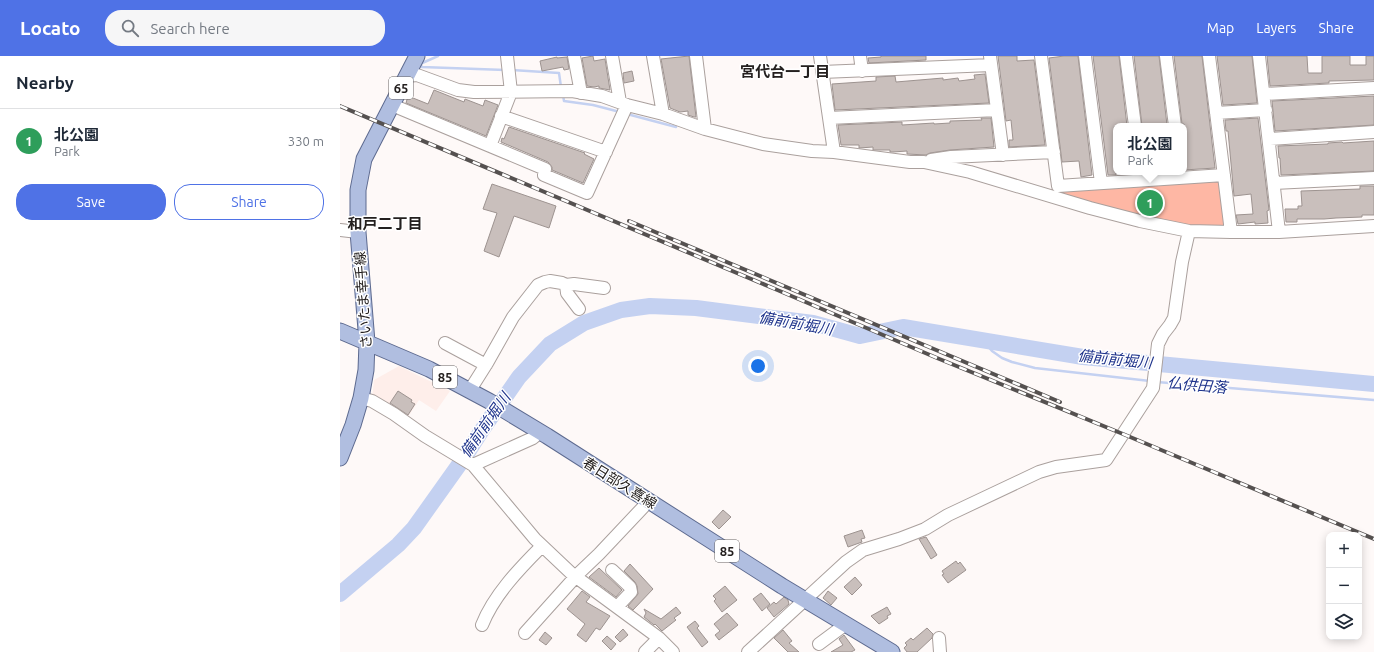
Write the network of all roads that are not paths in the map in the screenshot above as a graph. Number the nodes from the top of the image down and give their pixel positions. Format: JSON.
{"nodes":[{"id":1,"x":417,"y":56,"type":"edge"},
{"id":2,"x":506,"y":56,"type":"edge"},
{"id":3,"x":574,"y":56,"type":"edge"},
{"id":4,"x":612,"y":56,"type":"edge"},
{"id":5,"x":653,"y":56,"type":"edge"},
{"id":6,"x":696,"y":56,"type":"edge"},
{"id":7,"x":820,"y":56,"type":"edge"},
{"id":8,"x":860,"y":56,"type":"edge"},
{"id":9,"x":1041,"y":56,"type":"edge"},
{"id":10,"x":1085,"y":56,"type":"edge"},
{"id":11,"x":1126,"y":56,"type":"edge"},
{"id":12,"x":1166,"y":56,"type":"edge"},
{"id":13,"x":1209,"y":56,"type":"edge"},
{"id":14,"x":1259,"y":56,"type":"edge"},
{"id":15,"x":990,"y":60,"type":"edge"},
{"id":16,"x":862,"y":71,"type":"junction"},
{"id":17,"x":822,"y":72,"type":"junction"},
{"id":18,"x":407,"y":76,"type":"junction"},
{"id":19,"x":1374,"y":88,"type":"edge"},
{"id":20,"x":511,"y":92,"type":"junction"},
{"id":21,"x":582,"y":94,"type":"junction"},
{"id":22,"x":1264,"y":94,"type":"junction"},
{"id":23,"x":624,"y":103,"type":"junction"},
{"id":24,"x":392,"y":105,"type":"junction"},
{"id":25,"x":997,"y":110,"type":"junction"},
{"id":26,"x":1266,"y":110,"type":"junction"},
{"id":27,"x":1216,"y":113,"type":"junction"},
{"id":28,"x":663,"y":114,"type":"junction"},
{"id":29,"x":501,"y":116,"type":"junction"},
{"id":30,"x":829,"y":118,"type":"junction"},
{"id":31,"x":1135,"y":123,"type":"edge"},
{"id":32,"x":1175,"y":123,"type":"edge"},
{"id":33,"x":705,"y":129,"type":"junction"},
{"id":34,"x":1374,"y":132,"type":"edge"},
{"id":35,"x":1270,"y":139,"type":"junction"},
{"id":36,"x":490,"y":146,"type":"junction"},
{"id":37,"x":606,"y":152,"type":"junction"},
{"id":38,"x":834,"y":152,"type":"junction"},
{"id":39,"x":1054,"y":152,"type":"junction"},
{"id":40,"x":1003,"y":155,"type":"junction"},
{"id":41,"x":924,"y":162,"type":"junction"},
{"id":42,"x":1181,"y":175,"type":"edge"},
{"id":43,"x":1224,"y":175,"type":"junction"},
{"id":44,"x":1141,"y":176,"type":"edge"},
{"id":45,"x":1374,"y":178,"type":"edge"},
{"id":46,"x":1101,"y":183,"type":"junction"},
{"id":47,"x":1274,"y":183,"type":"junction"},
{"id":48,"x":1374,"y":226,"type":"edge"},
{"id":49,"x":340,"y":230,"type":"edge"},
{"id":50,"x":1188,"y":231,"type":"junction"},
{"id":51,"x":358,"y":232,"type":"junction"},
{"id":52,"x":1231,"y":232,"type":"junction"},
{"id":53,"x":1280,"y":232,"type":"junction"},
{"id":54,"x":566,"y":285,"type":"junction"},
{"id":55,"x":604,"y":288,"type":"dead end"},
{"id":56,"x":579,"y":309,"type":"dead end"},
{"id":57,"x":340,"y":330,"type":"edge"},
{"id":58,"x":367,"y":342,"type":"junction"},
{"id":59,"x":445,"y":343,"type":"dead end"},
{"id":60,"x":486,"y":365,"type":"junction"},
{"id":61,"x":470,"y":390,"type":"junction"},
{"id":62,"x":361,"y":398,"type":"junction"},
{"id":63,"x":540,"y":432,"type":"junction"},
{"id":64,"x":342,"y":448,"type":"edge"},
{"id":65,"x":471,"y":464,"type":"junction"},
{"id":66,"x":649,"y":501,"type":"junction"},
{"id":67,"x":542,"y":546,"type":"junction"},
{"id":68,"x":612,"y":570,"type":"dead end"},
{"id":69,"x":576,"y":578,"type":"junction"},
{"id":70,"x":806,"y":600,"type":"junction"},
{"id":71,"x":617,"y":607,"type":"junction"},
{"id":72,"x":846,"y":624,"type":"junction"},
{"id":73,"x":482,"y":625,"type":"dead end"},
{"id":74,"x":525,"y":633,"type":"dead end"},
{"id":75,"x":659,"y":638,"type":"junction"},
{"id":76,"x":939,"y":638,"type":"dead end"},
{"id":77,"x":818,"y":644,"type":"dead end"},
{"id":78,"x":645,"y":652,"type":"edge"},
{"id":79,"x":673,"y":652,"type":"edge"},
{"id":80,"x":748,"y":652,"type":"edge"},
{"id":81,"x":892,"y":652,"type":"edge"},
{"id":82,"x":940,"y":652,"type":"edge"}],
"edges":[{"from":1,"to":18,"type":"main road","name":"さいたま幸手線","number":"65"},
{"from":2,"to":20,"type":"street"},
{"from":3,"to":21,"type":"street"},
{"from":4,"to":23,"type":"street"},
{"from":5,"to":28,"type":"street"},
{"from":6,"to":33,"type":"street"},
{"from":7,"to":17,"type":"street"},
{"from":8,"to":16,"type":"street"},
{"from":9,"to":39,"type":"street"},
{"from":10,"to":46,"type":"street"},
{"from":11,"to":31,"type":"street"},
{"from":12,"to":32,"type":"street"},
{"from":13,"to":27,"type":"street"},
{"from":14,"to":22,"type":"street"},
{"from":15,"to":16,"type":"street"},
{"from":15,"to":25,"type":"street"},
{"from":16,"to":17,"type":"street"},
{"from":17,"to":30,"type":"street"},
{"from":18,"to":20,"type":"street"},
{"from":18,"to":24,"type":"main road","name":"さいたま幸手線","number":"65"},
{"from":19,"to":22,"type":"street"},
{"from":20,"to":21,"type":"street"},
{"from":20,"to":29,"type":"street"},
{"from":21,"to":23,"type":"street"},
{"from":22,"to":26,"type":"street"},
{"from":23,"to":28,"type":"street"},
{"from":23,"to":37,"type":"street"},
{"from":24,"to":36,"type":"street"},
{"from":24,"to":51,"type":"main road","name":"さいたま幸手線","number":"65"},
{"from":25,"to":30,"type":"street"},
{"from":25,"to":40,"type":"street"},
{"from":26,"to":27,"type":"street"},
{"from":26,"to":35,"type":"street"},
{"from":27,"to":43,"type":"street"},
{"from":28,"to":33,"type":"street"},
{"from":29,"to":36,"type":"street"},
{"from":29,"to":37,"type":"street"},
{"from":30,"to":38,"type":"street"},
{"from":33,"to":38,"type":"street"},
{"from":34,"to":35,"type":"street"},
{"from":35,"to":47,"type":"street"},
{"from":36,"to":37,"type":"street"},
{"from":38,"to":41,"type":"street"},
{"from":39,"to":40,"type":"street"},
{"from":39,"to":46,"type":"street"},
{"from":40,"to":41,"type":"street"},
{"from":41,"to":50,"type":"street"},
{"from":42,"to":43,"type":"street"},
{"from":42,"to":44,"type":"street"},
{"from":43,"to":52,"type":"street"},
{"from":44,"to":46,"type":"street"},
{"from":45,"to":47,"type":"street"},
{"from":47,"to":53,"type":"street"},
{"from":48,"to":53,"type":"street"},
{"from":49,"to":51,"type":"street"},
{"from":50,"to":52,"type":"street"},
{"from":50,"to":70,"type":"street"},
{"from":51,"to":58,"type":"main road","name":"さいたま幸手線","number":"65"},
{"from":52,"to":53,"type":"street"},
{"from":54,"to":55,"type":"street"},
{"from":54,"to":56,"type":"street"},
{"from":54,"to":60,"type":"street"},
{"from":57,"to":58,"type":"main road","name":"春日部久喜線","number":"85"},
{"from":58,"to":61,"type":"main road","name":"春日部久喜線","number":"85"},
{"from":58,"to":62,"type":"main road","name":"さいたま幸手線","number":"65"},
{"from":59,"to":60,"type":"street"},
{"from":60,"to":61,"type":"street"},
{"from":61,"to":63,"type":"main road","name":"春日部久喜線","number":"85"},
{"from":62,"to":64,"type":"main road","name":"さいたま幸手線","number":"65"},
{"from":62,"to":65,"type":"street"},
{"from":63,"to":65,"type":"street"},
{"from":63,"to":66,"type":"main road","name":"春日部久喜線","number":"85"},
{"from":65,"to":67,"type":"street"},
{"from":66,"to":69,"type":"street"},
{"from":66,"to":70,"type":"main road","name":"春日部久喜線","number":"85"},
{"from":67,"to":69,"type":"street"},
{"from":67,"to":73,"type":"street"},
{"from":68,"to":71,"type":"street"},
{"from":69,"to":71,"type":"street"},
{"from":69,"to":74,"type":"street"},
{"from":70,"to":72,"type":"main road","name":"春日部久喜線","number":"85"},
{"from":70,"to":80,"type":"street"},
{"from":71,"to":75,"type":"street"},
{"from":72,"to":77,"type":"street"},
{"from":72,"to":81,"type":"main road","name":"春日部久喜線","number":"85"},
{"from":75,"to":78,"type":"street"},
{"from":75,"to":79,"type":"street"},
{"from":76,"to":82,"type":"street"}]}
